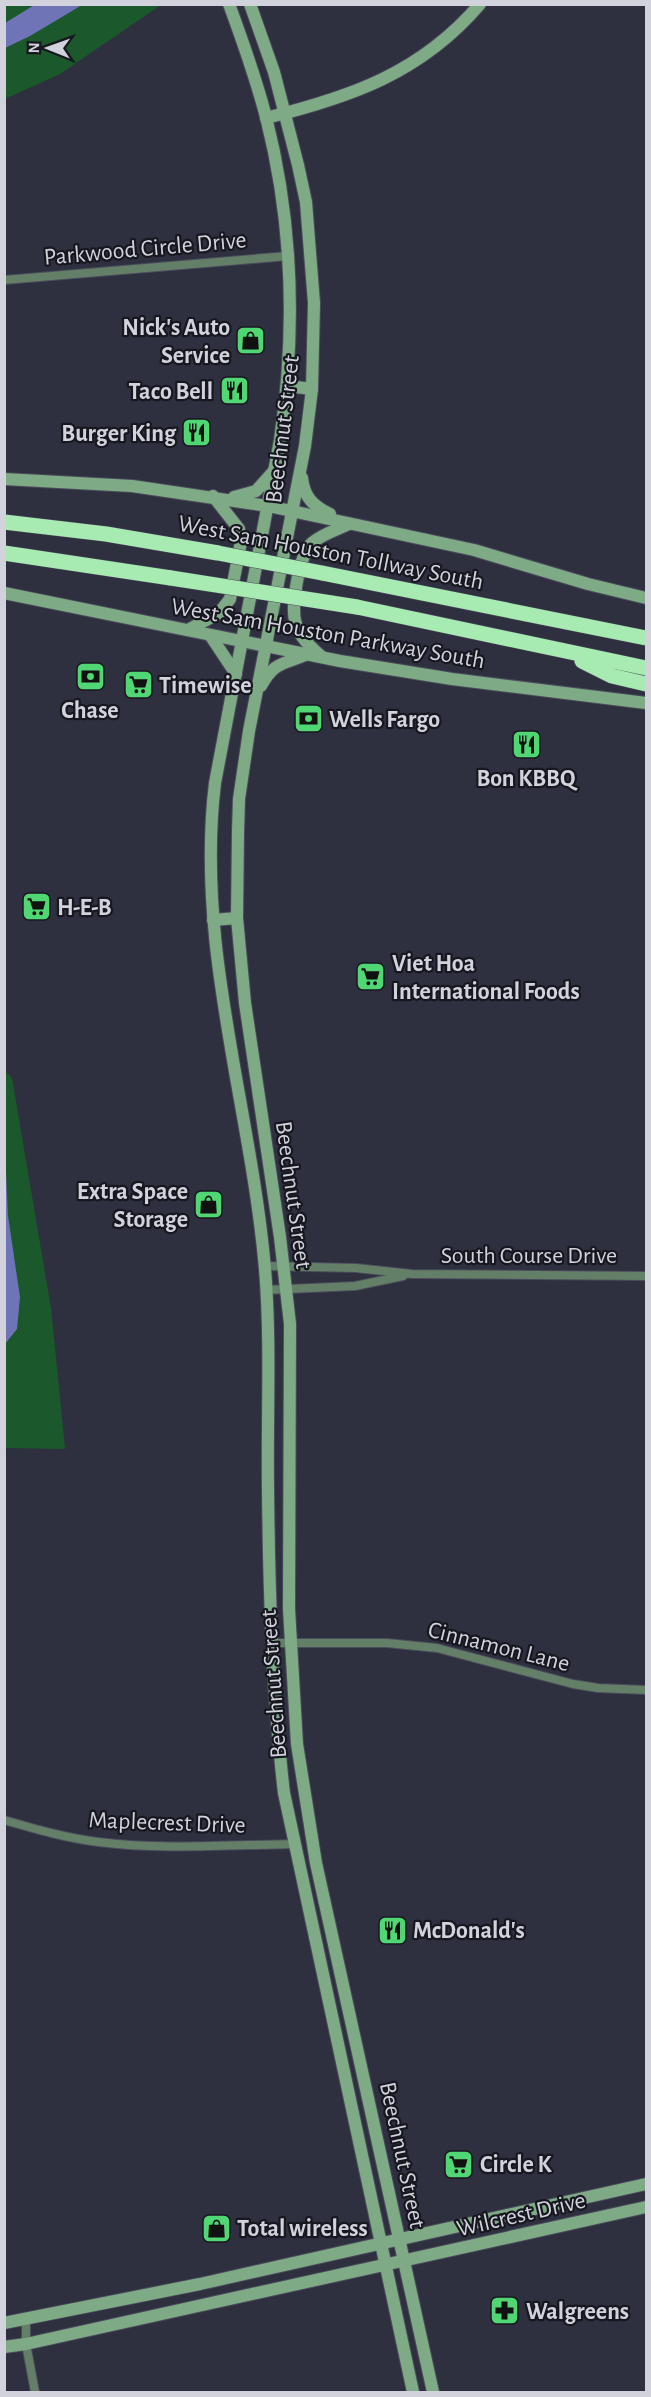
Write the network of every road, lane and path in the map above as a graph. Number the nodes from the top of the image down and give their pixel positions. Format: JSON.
{"nodes":[{"id":1,"x":229,"y":4,"type":"edge"},
{"id":2,"x":250,"y":4,"type":"edge"},
{"id":3,"x":480,"y":4,"type":"edge"},
{"id":4,"x":286,"y":114,"type":"junction"},
{"id":5,"x":266,"y":118,"type":"junction"},
{"id":6,"x":311,"y":254,"type":"junction"},
{"id":7,"x":288,"y":256,"type":"junction"},
{"id":8,"x":4,"y":280,"type":"edge"},
{"id":9,"x":288,"y":386,"type":"junction"},
{"id":10,"x":312,"y":389,"type":"junction"},
{"id":11,"x":275,"y":468,"type":"junction"},
{"id":12,"x":301,"y":468,"type":"junction"},
{"id":13,"x":4,"y":479,"type":"edge"},
{"id":14,"x":217,"y":497,"type":"junction"},
{"id":15,"x":268,"y":506,"type":"junction"},
{"id":16,"x":294,"y":512,"type":"junction"},
{"id":17,"x":4,"y":522,"type":"edge"},
{"id":18,"x":350,"y":524,"type":"junction"},
{"id":19,"x":4,"y":553,"type":"edge"},
{"id":20,"x":4,"y":593,"type":"edge"},
{"id":21,"x":646,"y":598,"type":"edge"},
{"id":22,"x":188,"y":630,"type":"junction"},
{"id":23,"x":210,"y":634,"type":"junction"},
{"id":24,"x":646,"y":638,"type":"edge"},
{"id":25,"x":242,"y":641,"type":"junction"},
{"id":26,"x":266,"y":646,"type":"junction"},
{"id":27,"x":563,"y":652,"type":"junction"},
{"id":28,"x":306,"y":655,"type":"junction"},
{"id":29,"x":323,"y":658,"type":"junction"},
{"id":30,"x":646,"y":668,"type":"edge"},
{"id":31,"x":236,"y":674,"type":"junction"},
{"id":32,"x":646,"y":684,"type":"edge"},
{"id":33,"x":256,"y":695,"type":"junction"},
{"id":34,"x":646,"y":703,"type":"edge"},
{"id":35,"x":237,"y":918,"type":"junction"},
{"id":36,"x":213,"y":920,"type":"junction"},
{"id":37,"x":254,"y":1070,"type":"junction"},
{"id":38,"x":236,"y":1074,"type":"junction"},
{"id":39,"x":265,"y":1266,"type":"junction"},
{"id":40,"x":284,"y":1266,"type":"junction"},
{"id":41,"x":412,"y":1274,"type":"junction"},
{"id":42,"x":646,"y":1276,"type":"edge"},
{"id":43,"x":266,"y":1290,"type":"junction"},
{"id":44,"x":287,"y":1290,"type":"junction"},
{"id":45,"x":268,"y":1491,"type":"junction"},
{"id":46,"x":288,"y":1492,"type":"junction"},
{"id":47,"x":271,"y":1643,"type":"junction"},
{"id":48,"x":290,"y":1644,"type":"junction"},
{"id":49,"x":646,"y":1690,"type":"edge"},
{"id":50,"x":4,"y":1820,"type":"edge"},
{"id":51,"x":294,"y":1844,"type":"junction"},
{"id":52,"x":319,"y":1875,"type":"junction"},
{"id":53,"x":334,"y":1940,"type":"junction"},
{"id":54,"x":316,"y":1945,"type":"junction"},
{"id":55,"x":365,"y":2081,"type":"junction"},
{"id":56,"x":347,"y":2086,"type":"junction"},
{"id":57,"x":646,"y":2184,"type":"edge"},
{"id":58,"x":555,"y":2205,"type":"junction"},
{"id":59,"x":646,"y":2207,"type":"edge"},
{"id":60,"x":562,"y":2226,"type":"junction"},
{"id":61,"x":400,"y":2241,"type":"junction"},
{"id":62,"x":382,"y":2245,"type":"junction"},
{"id":63,"x":405,"y":2261,"type":"junction"},
{"id":64,"x":386,"y":2264,"type":"junction"},
{"id":65,"x":222,"y":2279,"type":"junction"},
{"id":66,"x":226,"y":2300,"type":"junction"},
{"id":67,"x":26,"y":2320,"type":"junction"},
{"id":68,"x":4,"y":2323,"type":"edge"},
{"id":69,"x":27,"y":2344,"type":"junction"},
{"id":70,"x":4,"y":2347,"type":"edge"},
{"id":71,"x":35,"y":2392,"type":"edge"},
{"id":72,"x":413,"y":2392,"type":"edge"},
{"id":73,"x":433,"y":2392,"type":"edge"}],
"edges":[{"from":1,"to":5,"type":"main road","name":"Beechnut Street"},
{"from":2,"to":4,"type":"main road","name":"Beechnut Street"},
{"from":3,"to":4,"type":"main road"},
{"from":4,"to":5,"type":"main road"},
{"from":4,"to":6,"type":"main road","name":"Beechnut Street"},
{"from":5,"to":7,"type":"main road","name":"Beechnut Street"},
{"from":6,"to":7,"type":"main road"},
{"from":6,"to":10,"type":"main road","name":"Beechnut Street"},
{"from":7,"to":8,"type":"street","name":"Parkwood Circle Drive"},
{"from":7,"to":9,"type":"main road","name":"Beechnut Street"},
{"from":9,"to":10,"type":"main road"},
{"from":9,"to":11,"type":"main road","name":"Beechnut Street"},
{"from":10,"to":12,"type":"main road","name":"Beechnut Street"},
{"from":11,"to":14,"type":"main road"},
{"from":11,"to":15,"type":"main road","name":"Beechnut Street"},
{"from":12,"to":16,"type":"main road","name":"Beechnut Street"},
{"from":12,"to":18,"type":"main road"},
{"from":13,"to":14,"type":"main road"},
{"from":14,"to":15,"type":"main road"},
{"from":14,"to":22,"type":"main road"},
{"from":15,"to":16,"type":"main road"},
{"from":15,"to":25,"type":"main road","name":"Beechnut Street"},
{"from":16,"to":18,"type":"main road"},
{"from":16,"to":26,"type":"main road","name":"Beechnut Street"},
{"from":17,"to":24,"type":"highway","name":"West Sam Houston Tollway South","bridge":true},
{"from":18,"to":21,"type":"main road"},
{"from":18,"to":29,"type":"main road"},
{"from":19,"to":27,"type":"highway","name":"West Sam Houston Tollway South","bridge":true},
{"from":20,"to":22,"type":"main road","name":"West Sam Houston Parkway South"},
{"from":22,"to":23,"type":"main road","name":"West Sam Houston Parkway South"},
{"from":23,"to":25,"type":"main road","name":"West Sam Houston Parkway South"},
{"from":23,"to":31,"type":"main road"},
{"from":25,"to":26,"type":"main road","name":"West Sam Houston Parkway South"},
{"from":25,"to":31,"type":"main road","name":"Beechnut Street"},
{"from":26,"to":28,"type":"main road","name":"West Sam Houston Parkway South"},
{"from":26,"to":33,"type":"main road","name":"Beechnut Street"},
{"from":27,"to":30,"type":"highway","name":"West Sam Houston Tollway South"},
{"from":27,"to":32,"type":"highway"},
{"from":28,"to":29,"type":"main road","name":"West Sam Houston Parkway South"},
{"from":28,"to":33,"type":"main road"},
{"from":29,"to":34,"type":"main road","name":"West Sam Houston Parkway South"},
{"from":31,"to":36,"type":"main road","name":"Beechnut Street"},
{"from":33,"to":35,"type":"main road","name":"Beechnut Street"},
{"from":35,"to":36,"type":"main road"},
{"from":35,"to":37,"type":"main road","name":"Beechnut Street"},
{"from":36,"to":38,"type":"main road","name":"Beechnut Street"},
{"from":37,"to":38,"type":"main road"},
{"from":37,"to":40,"type":"main road","name":"Beechnut Street"},
{"from":38,"to":39,"type":"main road","name":"Beechnut Street"},
{"from":39,"to":40,"type":"street","name":"South Course Drive"},
{"from":39,"to":43,"type":"main road","name":"Beechnut Street"},
{"from":40,"to":41,"type":"street","name":"South Course Drive"},
{"from":40,"to":44,"type":"main road","name":"Beechnut Street"},
{"from":41,"to":42,"type":"street","name":"South Course Drive"},
{"from":41,"to":44,"type":"street","name":"South Course Drive"},
{"from":43,"to":44,"type":"street","name":"South Course Drive"},
{"from":43,"to":45,"type":"main road","name":"Beechnut Street"},
{"from":44,"to":46,"type":"main road","name":"Beechnut Street"},
{"from":45,"to":46,"type":"main road"},
{"from":45,"to":47,"type":"main road","name":"Beechnut Street"},
{"from":46,"to":48,"type":"main road","name":"Beechnut Street"},
{"from":47,"to":48,"type":"street","name":"Cinnamon Lane"},
{"from":47,"to":51,"type":"main road","name":"Beechnut Street"},
{"from":48,"to":49,"type":"street","name":"Cinnamon Lane"},
{"from":48,"to":52,"type":"main road","name":"Beechnut Street"},
{"from":50,"to":51,"type":"street","name":"Maplecrest Drive"},
{"from":51,"to":52,"type":"main road"},
{"from":51,"to":54,"type":"main road","name":"Beechnut Street"},
{"from":52,"to":53,"type":"main road","name":"Beechnut Street"},
{"from":53,"to":54,"type":"main road"},
{"from":53,"to":55,"type":"main road","name":"Beechnut Street"},
{"from":54,"to":56,"type":"main road","name":"Beechnut Street"},
{"from":55,"to":56,"type":"main road"},
{"from":55,"to":61,"type":"main road","name":"Beechnut Street"},
{"from":56,"to":62,"type":"main road","name":"Beechnut Street"},
{"from":57,"to":58,"type":"main road","name":"Wilcrest Drive"},
{"from":58,"to":60,"type":"main road"},
{"from":58,"to":61,"type":"main road","name":"Wilcrest Drive"},
{"from":59,"to":60,"type":"main road","name":"Wilcrest Drive"},
{"from":60,"to":63,"type":"main road","name":"Wilcrest Drive"},
{"from":61,"to":62,"type":"main road","name":"Wilcrest Drive"},
{"from":61,"to":63,"type":"main road","name":"Beechnut Street"},
{"from":62,"to":64,"type":"main road","name":"Beechnut Street"},
{"from":62,"to":65,"type":"main road","name":"Wilcrest Drive"},
{"from":63,"to":64,"type":"main road","name":"Wilcrest Drive"},
{"from":63,"to":73,"type":"main road","name":"Beechnut Street"},
{"from":64,"to":66,"type":"main road","name":"Wilcrest Drive"},
{"from":64,"to":72,"type":"main road","name":"Beechnut Street"},
{"from":65,"to":66,"type":"main road"},
{"from":65,"to":67,"type":"main road","name":"Wilcrest Drive"},
{"from":66,"to":69,"type":"main road","name":"Wilcrest Drive"},
{"from":67,"to":68,"type":"main road","name":"Wilcrest Drive"},
{"from":67,"to":69,"type":"street"},
{"from":69,"to":70,"type":"main road","name":"Wilcrest Drive"},
{"from":69,"to":71,"type":"street"}]}
